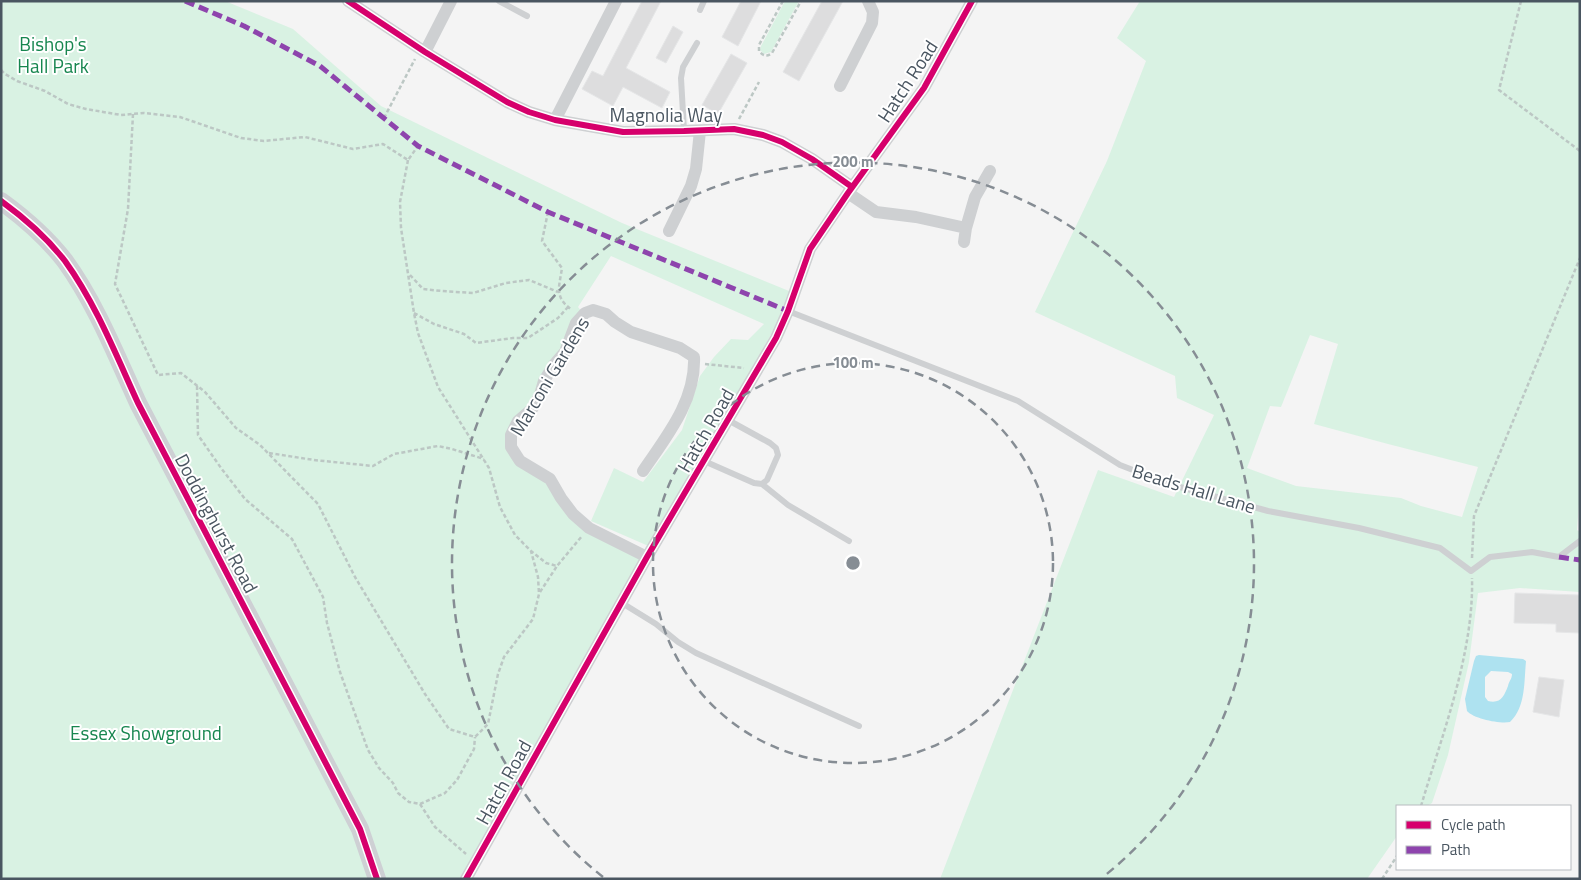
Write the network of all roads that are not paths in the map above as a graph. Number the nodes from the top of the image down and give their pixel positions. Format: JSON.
{"nodes":[{"id":1,"x":348,"y":1,"type":"edge"},
{"id":2,"x":451,"y":1,"type":"edge"},
{"id":3,"x":499,"y":1,"type":"edge"},
{"id":4,"x":616,"y":1,"type":"edge"},
{"id":5,"x":704,"y":1,"type":"edge"},
{"id":6,"x":868,"y":1,"type":"edge"},
{"id":7,"x":972,"y":1,"type":"edge"},
{"id":8,"x":700,"y":10,"type":"dead end"},
{"id":9,"x":527,"y":16,"type":"dead end"},
{"id":10,"x":697,"y":43,"type":"dead end"},
{"id":11,"x":423,"y":50,"type":"junction"},
{"id":12,"x":840,"y":86,"type":"dead end"},
{"id":13,"x":555,"y":120,"type":"junction"},
{"id":14,"x":700,"y":131,"type":"junction"},
{"id":15,"x":684,"y":132,"type":"junction"},
{"id":16,"x":990,"y":171,"type":"dead end"},
{"id":17,"x":850,"y":190,"type":"junction"},
{"id":18,"x":1,"y":201,"type":"edge"},
{"id":19,"x":966,"y":228,"type":"junction"},
{"id":20,"x":669,"y":230,"type":"dead end"},
{"id":21,"x":964,"y":242,"type":"dead end"},
{"id":22,"x":788,"y":311,"type":"junction"},
{"id":23,"x":728,"y":420,"type":"junction"},
{"id":24,"x":704,"y":461,"type":"junction"},
{"id":25,"x":642,"y":471,"type":"dead end"},
{"id":26,"x":762,"y":484,"type":"junction"},
{"id":27,"x":1580,"y":540,"type":"edge"},
{"id":28,"x":849,"y":541,"type":"dead end"},
{"id":29,"x":647,"y":557,"type":"junction"},
{"id":30,"x":622,"y":603,"type":"junction"},
{"id":31,"x":859,"y":726,"type":"dead end"},
{"id":32,"x":376,"y":879,"type":"edge"},
{"id":33,"x":466,"y":879,"type":"edge"}],
"edges":[{"from":1,"to":11,"type":"street","name":"Magnolia Way"},
{"from":2,"to":11,"type":"street"},
{"from":3,"to":9,"type":"lane"},
{"from":4,"to":13,"type":"street"},
{"from":5,"to":8,"type":"lane"},
{"from":6,"to":12,"type":"street"},
{"from":7,"to":17,"type":"street","name":"Hatch Road"},
{"from":10,"to":15,"type":"lane"},
{"from":11,"to":13,"type":"street","name":"Magnolia Way"},
{"from":13,"to":15,"type":"street","name":"Magnolia Way"},
{"from":14,"to":15,"type":"street","name":"Magnolia Way"},
{"from":14,"to":17,"type":"street","name":"Magnolia Way"},
{"from":14,"to":20,"type":"street"},
{"from":16,"to":19,"type":"street"},
{"from":17,"to":19,"type":"street","name":"Magnolia Way"},
{"from":17,"to":22,"type":"street","name":"Hatch Road"},
{"from":18,"to":32,"type":"street","name":"Doddinghurst Road"},
{"from":19,"to":21,"type":"street"},
{"from":22,"to":23,"type":"street","name":"Hatch Road"},
{"from":22,"to":27,"type":"lane","name":"Beads Hall Lane"},
{"from":23,"to":24,"type":"street","name":"Hatch Road"},
{"from":23,"to":26,"type":"lane"},
{"from":24,"to":26,"type":"lane"},
{"from":24,"to":29,"type":"street","name":"Hatch Road"},
{"from":25,"to":29,"type":"street","name":"Marconi Gardens"},
{"from":26,"to":28,"type":"lane"},
{"from":29,"to":30,"type":"street","name":"Hatch Road"},
{"from":30,"to":31,"type":"lane"},
{"from":30,"to":33,"type":"street","name":"Hatch Road"}]}
